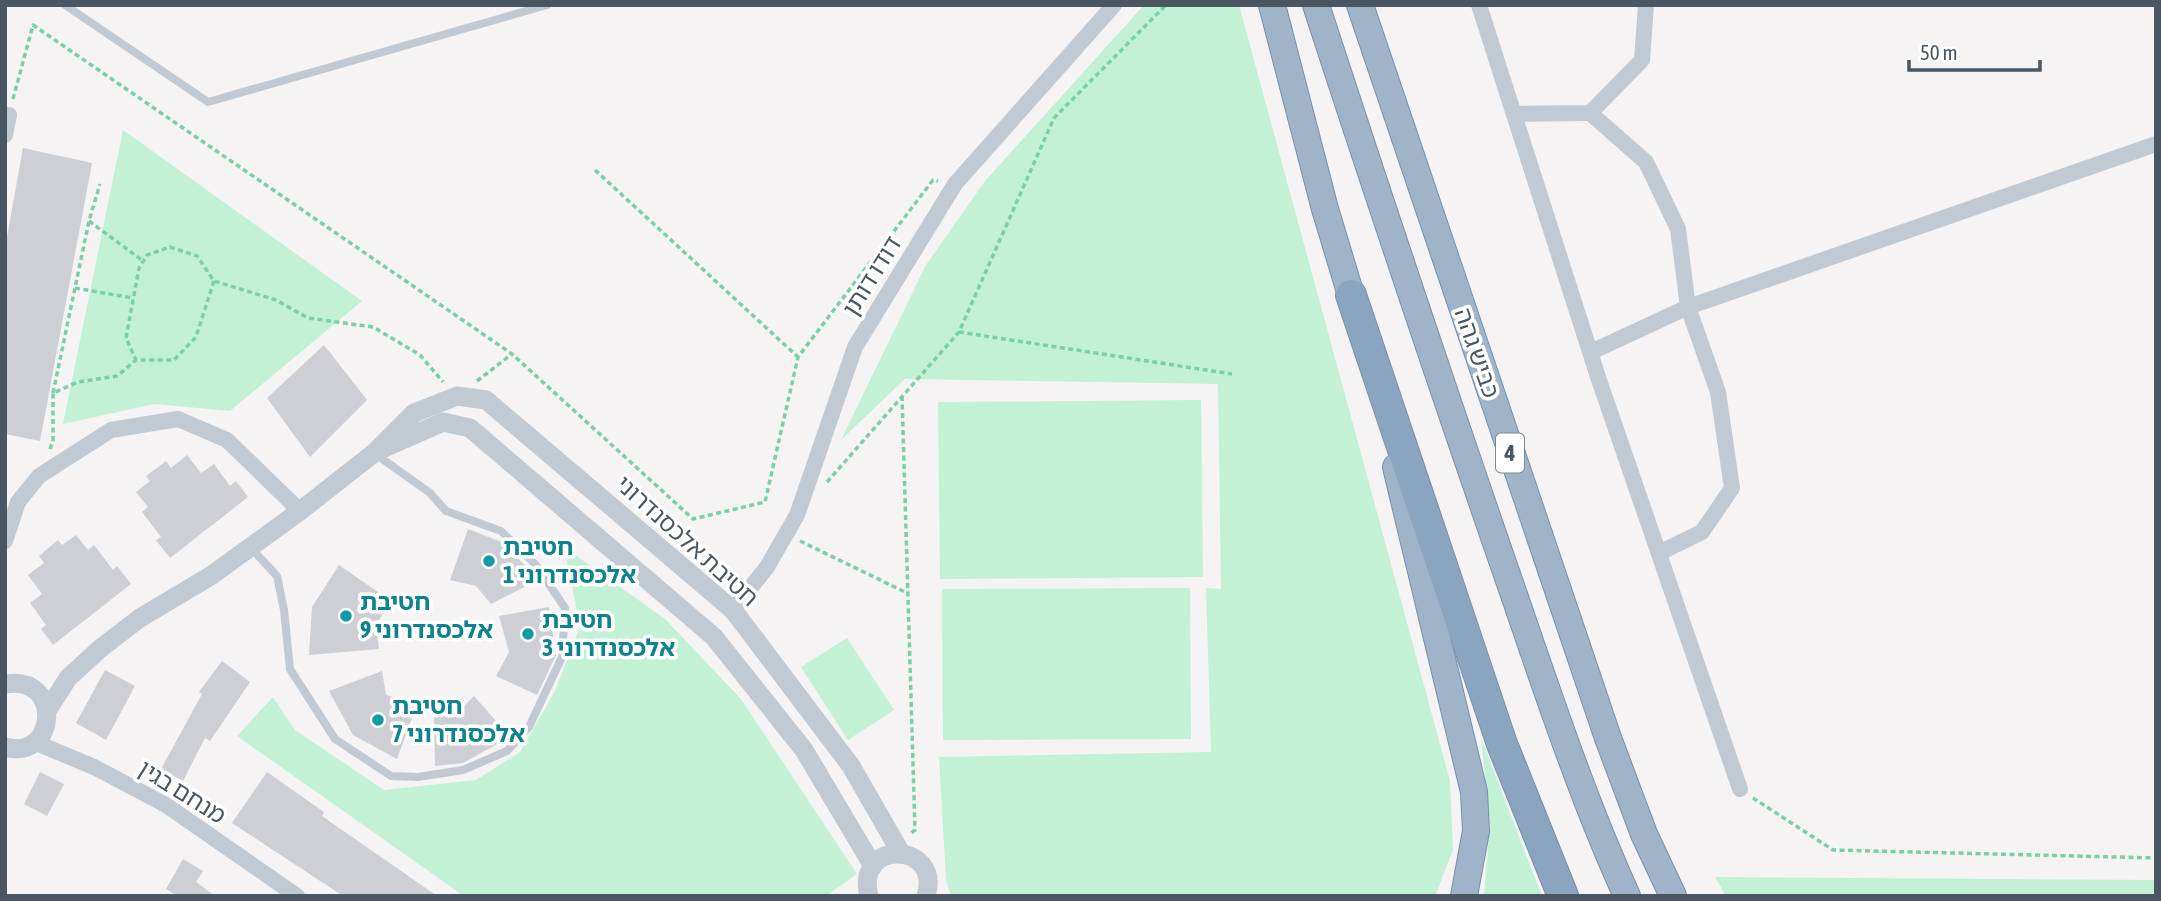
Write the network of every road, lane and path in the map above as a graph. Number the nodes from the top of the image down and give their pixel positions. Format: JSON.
{"nodes":[{"id":1,"x":65,"y":5,"type":"edge"},
{"id":2,"x":547,"y":5,"type":"edge"},
{"id":3,"x":1114,"y":5,"type":"edge"},
{"id":4,"x":1166,"y":5,"type":"edge"},
{"id":5,"x":1272,"y":5,"type":"edge"},
{"id":6,"x":1316,"y":5,"type":"edge"},
{"id":7,"x":1360,"y":5,"type":"edge"},
{"id":8,"x":1479,"y":5,"type":"edge"},
{"id":9,"x":1646,"y":5,"type":"edge"},
{"id":10,"x":1590,"y":113,"type":"junction"},
{"id":11,"x":1514,"y":114,"type":"junction"},
{"id":12,"x":9,"y":115,"type":"joint"},
{"id":13,"x":5,"y":135,"type":"edge"},
{"id":14,"x":2156,"y":144,"type":"edge"},
{"id":15,"x":595,"y":170,"type":"dead end"},
{"id":16,"x":100,"y":184,"type":"dead end"},
{"id":17,"x":955,"y":184,"type":"junction"},
{"id":18,"x":89,"y":221,"type":"junction"},
{"id":19,"x":143,"y":261,"type":"junction"},
{"id":20,"x":214,"y":281,"type":"junction"},
{"id":21,"x":75,"y":288,"type":"junction"},
{"id":22,"x":1351,"y":295,"type":"junction"},
{"id":23,"x":133,"y":298,"type":"junction"},
{"id":24,"x":1688,"y":307,"type":"junction"},
{"id":25,"x":959,"y":332,"type":"junction"},
{"id":26,"x":1591,"y":352,"type":"junction"},
{"id":27,"x":798,"y":357,"type":"junction"},
{"id":28,"x":136,"y":360,"type":"junction"},
{"id":29,"x":1232,"y":374,"type":"dead end"},
{"id":30,"x":53,"y":393,"type":"junction"},
{"id":31,"x":457,"y":396,"type":"junction"},
{"id":32,"x":902,"y":396,"type":"junction"},
{"id":33,"x":374,"y":453,"type":"junction"},
{"id":34,"x":39,"y":476,"type":"junction"},
{"id":35,"x":823,"y":485,"type":"dead end"},
{"id":36,"x":12,"y":498,"type":"edge"},
{"id":37,"x":300,"y":511,"type":"junction"},
{"id":38,"x":786,"y":534,"type":"junction"},
{"id":39,"x":5,"y":541,"type":"edge"},
{"id":40,"x":250,"y":547,"type":"junction"},
{"id":41,"x":1659,"y":553,"type":"junction"},
{"id":42,"x":907,"y":593,"type":"junction"},
{"id":43,"x":733,"y":610,"type":"junction"},
{"id":44,"x":68,"y":678,"type":"junction"},
{"id":45,"x":6,"y":682,"type":"edge"},
{"id":46,"x":33,"y":688,"type":"junction"},
{"id":47,"x":47,"y":711,"type":"junction"},
{"id":48,"x":34,"y":742,"type":"junction"},
{"id":49,"x":5,"y":747,"type":"edge"},
{"id":50,"x":1740,"y":789,"type":"joint"},
{"id":51,"x":915,"y":830,"type":"dead end"},
{"id":52,"x":901,"y":853,"type":"junction"},
{"id":53,"x":2156,"y":858,"type":"edge"},
{"id":54,"x":873,"y":866,"type":"junction"},
{"id":55,"x":863,"y":892,"type":"edge"},
{"id":56,"x":297,"y":896,"type":"edge"},
{"id":57,"x":926,"y":896,"type":"edge"},
{"id":58,"x":1464,"y":896,"type":"edge"},
{"id":59,"x":1563,"y":896,"type":"edge"},
{"id":60,"x":1627,"y":896,"type":"edge"},
{"id":61,"x":1673,"y":896,"type":"edge"}],
"edges":[{"from":1,"to":2,"type":"lane"},
{"from":3,"to":17,"type":"street","name":"דודו דותן"},
{"from":4,"to":25,"type":"path"},
{"from":5,"to":22,"type":"highway"},
{"from":6,"to":60,"type":"highway","name":"כביש גהה","number":"4"},
{"from":7,"to":61,"type":"highway","name":"כביש גהה","number":"4"},
{"from":8,"to":11,"type":"street"},
{"from":9,"to":10,"type":"street"},
{"from":10,"to":11,"type":"street"},
{"from":10,"to":24,"type":"street"},
{"from":11,"to":26,"type":"street"},
{"from":12,"to":13,"type":"street"},
{"from":12,"to":27,"type":"path"},
{"from":14,"to":24,"type":"street"},
{"from":15,"to":27,"type":"path"},
{"from":16,"to":18,"type":"path"},
{"from":17,"to":27,"type":"path"},
{"from":17,"to":38,"type":"street","name":"דודו דותן"},
{"from":18,"to":19,"type":"path"},
{"from":18,"to":21,"type":"path"},
{"from":19,"to":20,"type":"path"},
{"from":19,"to":23,"type":"path"},
{"from":20,"to":28,"type":"path"},
{"from":20,"to":31,"type":"path"},
{"from":21,"to":23,"type":"path"},
{"from":21,"to":30,"type":"path"},
{"from":22,"to":58,"type":"highway"},
{"from":22,"to":59,"type":"highway"},
{"from":23,"to":28,"type":"path"},
{"from":24,"to":26,"type":"street"},
{"from":24,"to":41,"type":"street"},
{"from":25,"to":29,"type":"path"},
{"from":25,"to":32,"type":"path"},
{"from":26,"to":41,"type":"street"},
{"from":28,"to":30,"type":"path"},
{"from":30,"to":34,"type":"path"},
{"from":31,"to":33,"type":"street"},
{"from":31,"to":43,"type":"street","name":"חטיבת אלכסנדרוני"},
{"from":32,"to":35,"type":"path"},
{"from":32,"to":42,"type":"path"},
{"from":33,"to":37,"type":"street"},
{"from":33,"to":40,"type":"lane"},
{"from":33,"to":54,"type":"street"},
{"from":34,"to":36,"type":"street"},
{"from":34,"to":37,"type":"street"},
{"from":36,"to":39,"type":"street"},
{"from":37,"to":40,"type":"street"},
{"from":38,"to":42,"type":"path"},
{"from":38,"to":43,"type":"street","name":"דודו דותן"},
{"from":40,"to":44,"type":"street"},
{"from":41,"to":50,"type":"street"},
{"from":42,"to":51,"type":"path"},
{"from":43,"to":52,"type":"street","name":"חטיבת אלכסנדרוני"},
{"from":44,"to":46,"type":"street"},
{"from":44,"to":47,"type":"street"},
{"from":45,"to":46,"type":"street"},
{"from":46,"to":47,"type":"street"},
{"from":47,"to":48,"type":"street"},
{"from":48,"to":49,"type":"street"},
{"from":48,"to":56,"type":"street","name":"מנחם בגין"},
{"from":50,"to":53,"type":"path"},
{"from":52,"to":54,"type":"street"},
{"from":52,"to":57,"type":"street"},
{"from":54,"to":55,"type":"street"}]}
